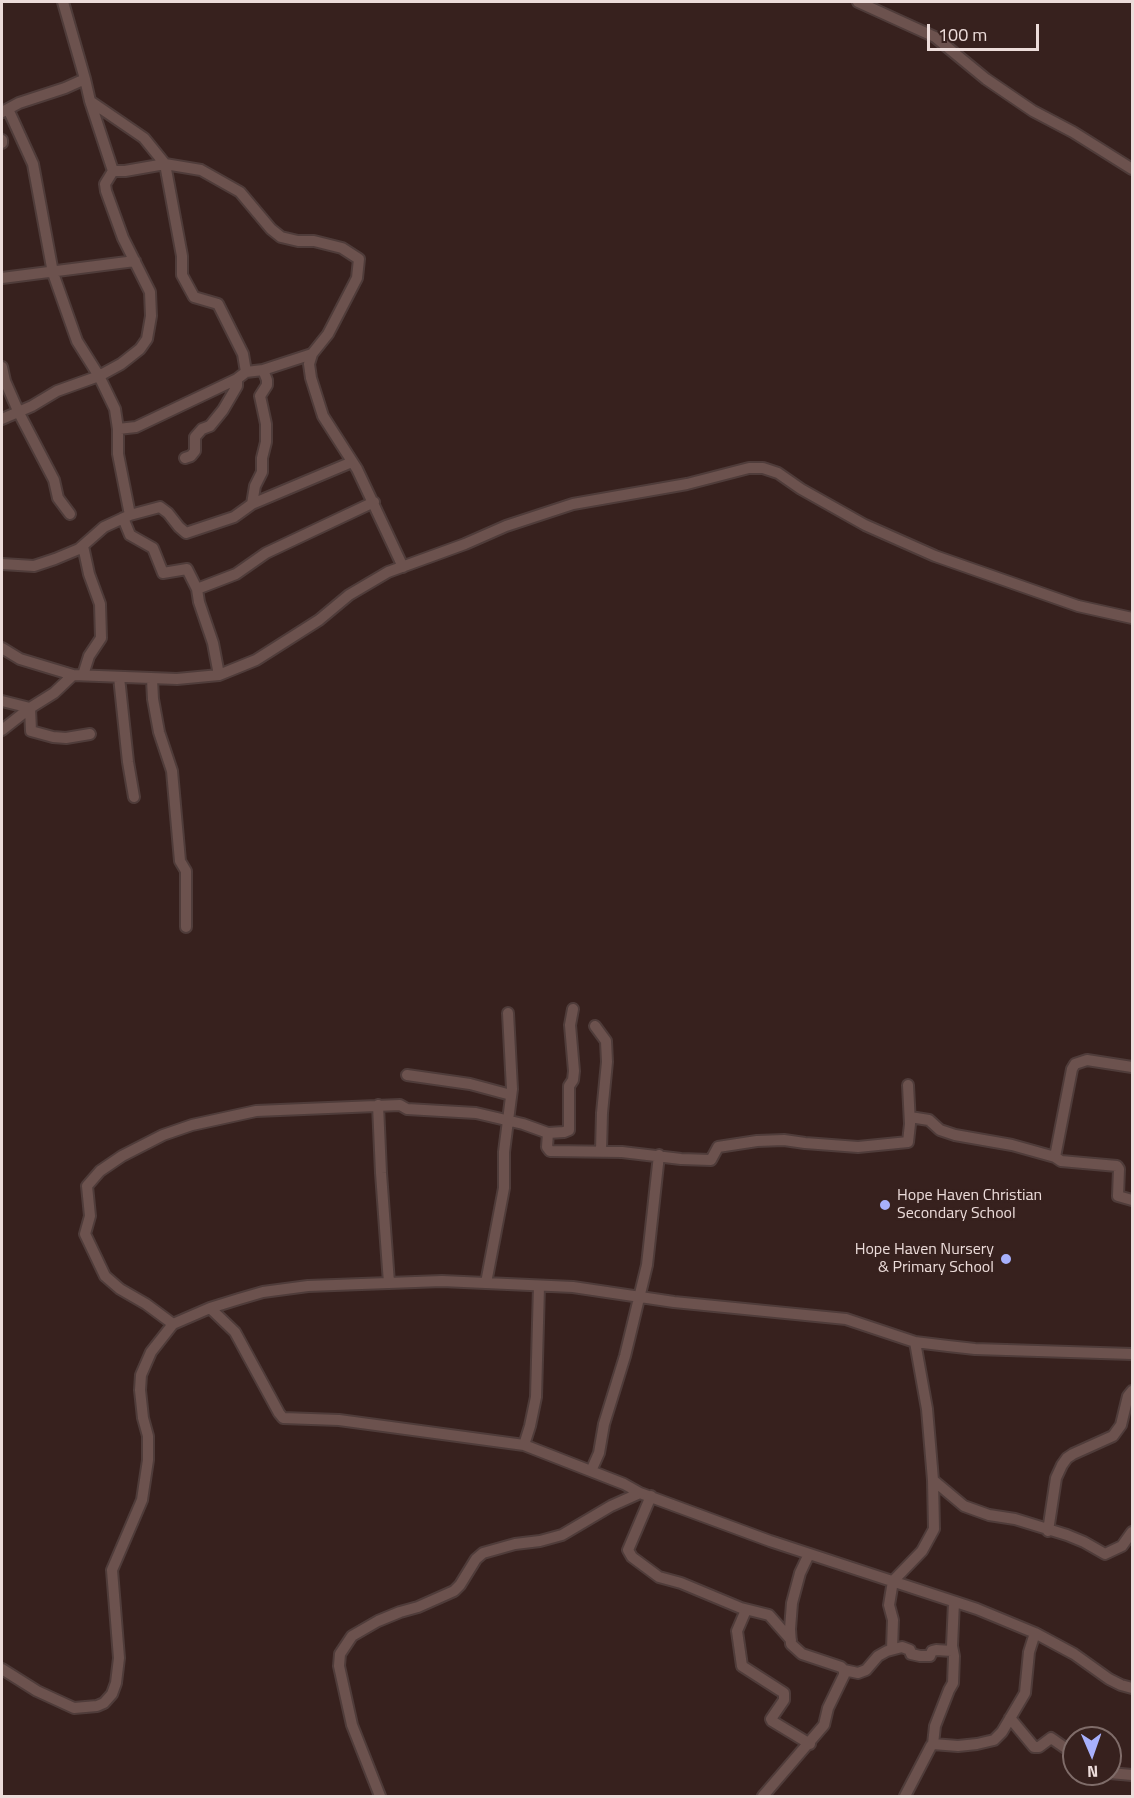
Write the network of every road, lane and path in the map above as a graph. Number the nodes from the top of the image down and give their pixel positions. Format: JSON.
{"nodes":[{"id":1,"x":63,"y":2,"type":"edge"},
{"id":2,"x":858,"y":2,"type":"edge"},
{"id":3,"x":85,"y":79,"type":"junction"},
{"id":4,"x":90,"y":101,"type":"junction"},
{"id":5,"x":5,"y":110,"type":"edge"},
{"id":6,"x":165,"y":164,"type":"junction"},
{"id":7,"x":1132,"y":169,"type":"edge"},
{"id":8,"x":113,"y":171,"type":"junction"},
{"id":9,"x":135,"y":261,"type":"junction"},
{"id":10,"x":53,"y":273,"type":"junction"},
{"id":11,"x":2,"y":278,"type":"edge"},
{"id":12,"x":312,"y":354,"type":"junction"},
{"id":13,"x":2,"y":367,"type":"edge"},
{"id":14,"x":263,"y":370,"type":"junction"},
{"id":15,"x":242,"y":375,"type":"junction"},
{"id":16,"x":99,"y":376,"type":"junction"},
{"id":17,"x":19,"y":412,"type":"junction"},
{"id":18,"x":2,"y":419,"type":"edge"},
{"id":19,"x":118,"y":429,"type":"junction"},
{"id":20,"x":185,"y":458,"type":"dead end"},
{"id":21,"x":352,"y":462,"type":"junction"},
{"id":22,"x":374,"y":502,"type":"junction"},
{"id":23,"x":252,"y":504,"type":"junction"},
{"id":24,"x":70,"y":514,"type":"dead end"},
{"id":25,"x":126,"y":516,"type":"junction"},
{"id":26,"x":84,"y":546,"type":"junction"},
{"id":27,"x":2,"y":564,"type":"edge"},
{"id":28,"x":403,"y":567,"type":"junction"},
{"id":29,"x":197,"y":590,"type":"junction"},
{"id":30,"x":1132,"y":618,"type":"edge"},
{"id":31,"x":2,"y":648,"type":"edge"},
{"id":32,"x":78,"y":675,"type":"junction"},
{"id":33,"x":219,"y":675,"type":"junction"},
{"id":34,"x":119,"y":677,"type":"junction"},
{"id":35,"x":152,"y":679,"type":"junction"},
{"id":36,"x":2,"y":701,"type":"edge"},
{"id":37,"x":30,"y":708,"type":"junction"},
{"id":38,"x":2,"y":730,"type":"edge"},
{"id":39,"x":90,"y":734,"type":"dead end"},
{"id":40,"x":134,"y":797,"type":"dead end"},
{"id":41,"x":186,"y":927,"type":"dead end"},
{"id":42,"x":573,"y":1009,"type":"dead end"},
{"id":43,"x":508,"y":1013,"type":"dead end"},
{"id":44,"x":595,"y":1026,"type":"dead end"},
{"id":45,"x":1132,"y":1066,"type":"edge"},
{"id":46,"x":407,"y":1076,"type":"dead end"},
{"id":47,"x":908,"y":1085,"type":"dead end"},
{"id":48,"x":511,"y":1095,"type":"junction"},
{"id":49,"x":378,"y":1105,"type":"junction"},
{"id":50,"x":910,"y":1117,"type":"junction"},
{"id":51,"x":508,"y":1119,"type":"junction"},
{"id":52,"x":548,"y":1132,"type":"junction"},
{"id":53,"x":601,"y":1151,"type":"junction"},
{"id":54,"x":659,"y":1155,"type":"junction"},
{"id":55,"x":1055,"y":1157,"type":"junction"},
{"id":56,"x":1132,"y":1200,"type":"edge"},
{"id":57,"x":389,"y":1283,"type":"junction"},
{"id":58,"x":486,"y":1283,"type":"junction"},
{"id":59,"x":539,"y":1286,"type":"junction"},
{"id":60,"x":640,"y":1296,"type":"junction"},
{"id":61,"x":210,"y":1308,"type":"junction"},
{"id":62,"x":173,"y":1324,"type":"junction"},
{"id":63,"x":915,"y":1342,"type":"junction"},
{"id":64,"x":1132,"y":1354,"type":"edge"},
{"id":65,"x":1132,"y":1391,"type":"edge"},
{"id":66,"x":524,"y":1445,"type":"junction"},
{"id":67,"x":591,"y":1471,"type":"junction"},
{"id":68,"x":933,"y":1480,"type":"junction"},
{"id":69,"x":640,"y":1493,"type":"junction"},
{"id":70,"x":651,"y":1496,"type":"junction"},
{"id":71,"x":1048,"y":1531,"type":"junction"},
{"id":72,"x":1132,"y":1532,"type":"edge"},
{"id":73,"x":810,"y":1554,"type":"junction"},
{"id":74,"x":893,"y":1581,"type":"junction"},
{"id":75,"x":954,"y":1602,"type":"junction"},
{"id":76,"x":746,"y":1610,"type":"junction"},
{"id":77,"x":1035,"y":1633,"type":"junction"},
{"id":78,"x":791,"y":1641,"type":"junction"},
{"id":79,"x":892,"y":1649,"type":"junction"},
{"id":80,"x":952,"y":1651,"type":"junction"},
{"id":81,"x":2,"y":1670,"type":"edge"},
{"id":82,"x":844,"y":1670,"type":"junction"},
{"id":83,"x":1132,"y":1688,"type":"edge"},
{"id":84,"x":1010,"y":1718,"type":"junction"},
{"id":85,"x":810,"y":1744,"type":"junction"},
{"id":86,"x":933,"y":1744,"type":"junction"},
{"id":87,"x":1062,"y":1746,"type":"edge"},
{"id":88,"x":380,"y":1797,"type":"edge"},
{"id":89,"x":763,"y":1797,"type":"edge"},
{"id":90,"x":905,"y":1797,"type":"edge"}],
"edges":[{"from":1,"to":3,"type":"street"},
{"from":2,"to":7,"type":"street"},
{"from":3,"to":4,"type":"street"},
{"from":3,"to":5,"type":"street"},
{"from":4,"to":6,"type":"street"},
{"from":4,"to":8,"type":"street"},
{"from":5,"to":10,"type":"street"},
{"from":6,"to":8,"type":"street"},
{"from":6,"to":12,"type":"street"},
{"from":6,"to":15,"type":"street"},
{"from":8,"to":9,"type":"street"},
{"from":9,"to":10,"type":"street"},
{"from":9,"to":16,"type":"street"},
{"from":10,"to":11,"type":"street"},
{"from":10,"to":16,"type":"street"},
{"from":12,"to":14,"type":"street"},
{"from":12,"to":21,"type":"street"},
{"from":13,"to":17,"type":"street"},
{"from":14,"to":15,"type":"street"},
{"from":14,"to":23,"type":"street"},
{"from":15,"to":19,"type":"street"},
{"from":15,"to":20,"type":"street"},
{"from":16,"to":17,"type":"street"},
{"from":16,"to":19,"type":"street"},
{"from":17,"to":18,"type":"street"},
{"from":17,"to":24,"type":"street"},
{"from":19,"to":25,"type":"street"},
{"from":21,"to":22,"type":"street"},
{"from":21,"to":23,"type":"street"},
{"from":22,"to":28,"type":"street"},
{"from":22,"to":29,"type":"street"},
{"from":23,"to":25,"type":"street"},
{"from":25,"to":26,"type":"street"},
{"from":25,"to":29,"type":"street"},
{"from":26,"to":27,"type":"street"},
{"from":26,"to":32,"type":"street"},
{"from":28,"to":30,"type":"street"},
{"from":28,"to":33,"type":"street"},
{"from":29,"to":33,"type":"street"},
{"from":31,"to":32,"type":"street"},
{"from":32,"to":34,"type":"street"},
{"from":32,"to":37,"type":"street"},
{"from":33,"to":35,"type":"street"},
{"from":34,"to":35,"type":"street"},
{"from":34,"to":40,"type":"street"},
{"from":35,"to":41,"type":"street"},
{"from":36,"to":37,"type":"street"},
{"from":37,"to":38,"type":"street"},
{"from":37,"to":39,"type":"street"},
{"from":42,"to":52,"type":"street"},
{"from":43,"to":48,"type":"street"},
{"from":44,"to":53,"type":"street"},
{"from":45,"to":55,"type":"street"},
{"from":46,"to":48,"type":"street"},
{"from":47,"to":50,"type":"street"},
{"from":48,"to":51,"type":"street"},
{"from":49,"to":51,"type":"street"},
{"from":49,"to":57,"type":"street"},
{"from":49,"to":62,"type":"street"},
{"from":50,"to":54,"type":"street"},
{"from":50,"to":55,"type":"street"},
{"from":51,"to":52,"type":"street"},
{"from":51,"to":58,"type":"street"},
{"from":52,"to":53,"type":"street"},
{"from":53,"to":54,"type":"street"},
{"from":54,"to":60,"type":"street"},
{"from":55,"to":56,"type":"street"},
{"from":57,"to":58,"type":"street"},
{"from":57,"to":61,"type":"street"},
{"from":58,"to":59,"type":"street"},
{"from":59,"to":60,"type":"street"},
{"from":59,"to":66,"type":"street"},
{"from":60,"to":63,"type":"street"},
{"from":60,"to":67,"type":"street"},
{"from":61,"to":62,"type":"street"},
{"from":61,"to":66,"type":"street"},
{"from":62,"to":81,"type":"street"},
{"from":63,"to":64,"type":"street"},
{"from":63,"to":68,"type":"street"},
{"from":65,"to":71,"type":"street"},
{"from":66,"to":67,"type":"street"},
{"from":67,"to":69,"type":"street"},
{"from":68,"to":71,"type":"street"},
{"from":68,"to":74,"type":"street"},
{"from":69,"to":70,"type":"street"},
{"from":69,"to":88,"type":"street"},
{"from":70,"to":73,"type":"street"},
{"from":70,"to":76,"type":"street"},
{"from":71,"to":72,"type":"street"},
{"from":73,"to":74,"type":"street"},
{"from":73,"to":78,"type":"street"},
{"from":74,"to":75,"type":"street"},
{"from":74,"to":79,"type":"street"},
{"from":75,"to":77,"type":"street"},
{"from":75,"to":80,"type":"street"},
{"from":76,"to":78,"type":"street"},
{"from":76,"to":85,"type":"street"},
{"from":77,"to":83,"type":"street"},
{"from":77,"to":84,"type":"street"},
{"from":78,"to":82,"type":"street"},
{"from":79,"to":80,"type":"street"},
{"from":79,"to":82,"type":"street"},
{"from":80,"to":86,"type":"street"},
{"from":82,"to":85,"type":"street"},
{"from":84,"to":86,"type":"street"},
{"from":84,"to":87,"type":"street"},
{"from":85,"to":89,"type":"street"},
{"from":86,"to":90,"type":"street"}]}
